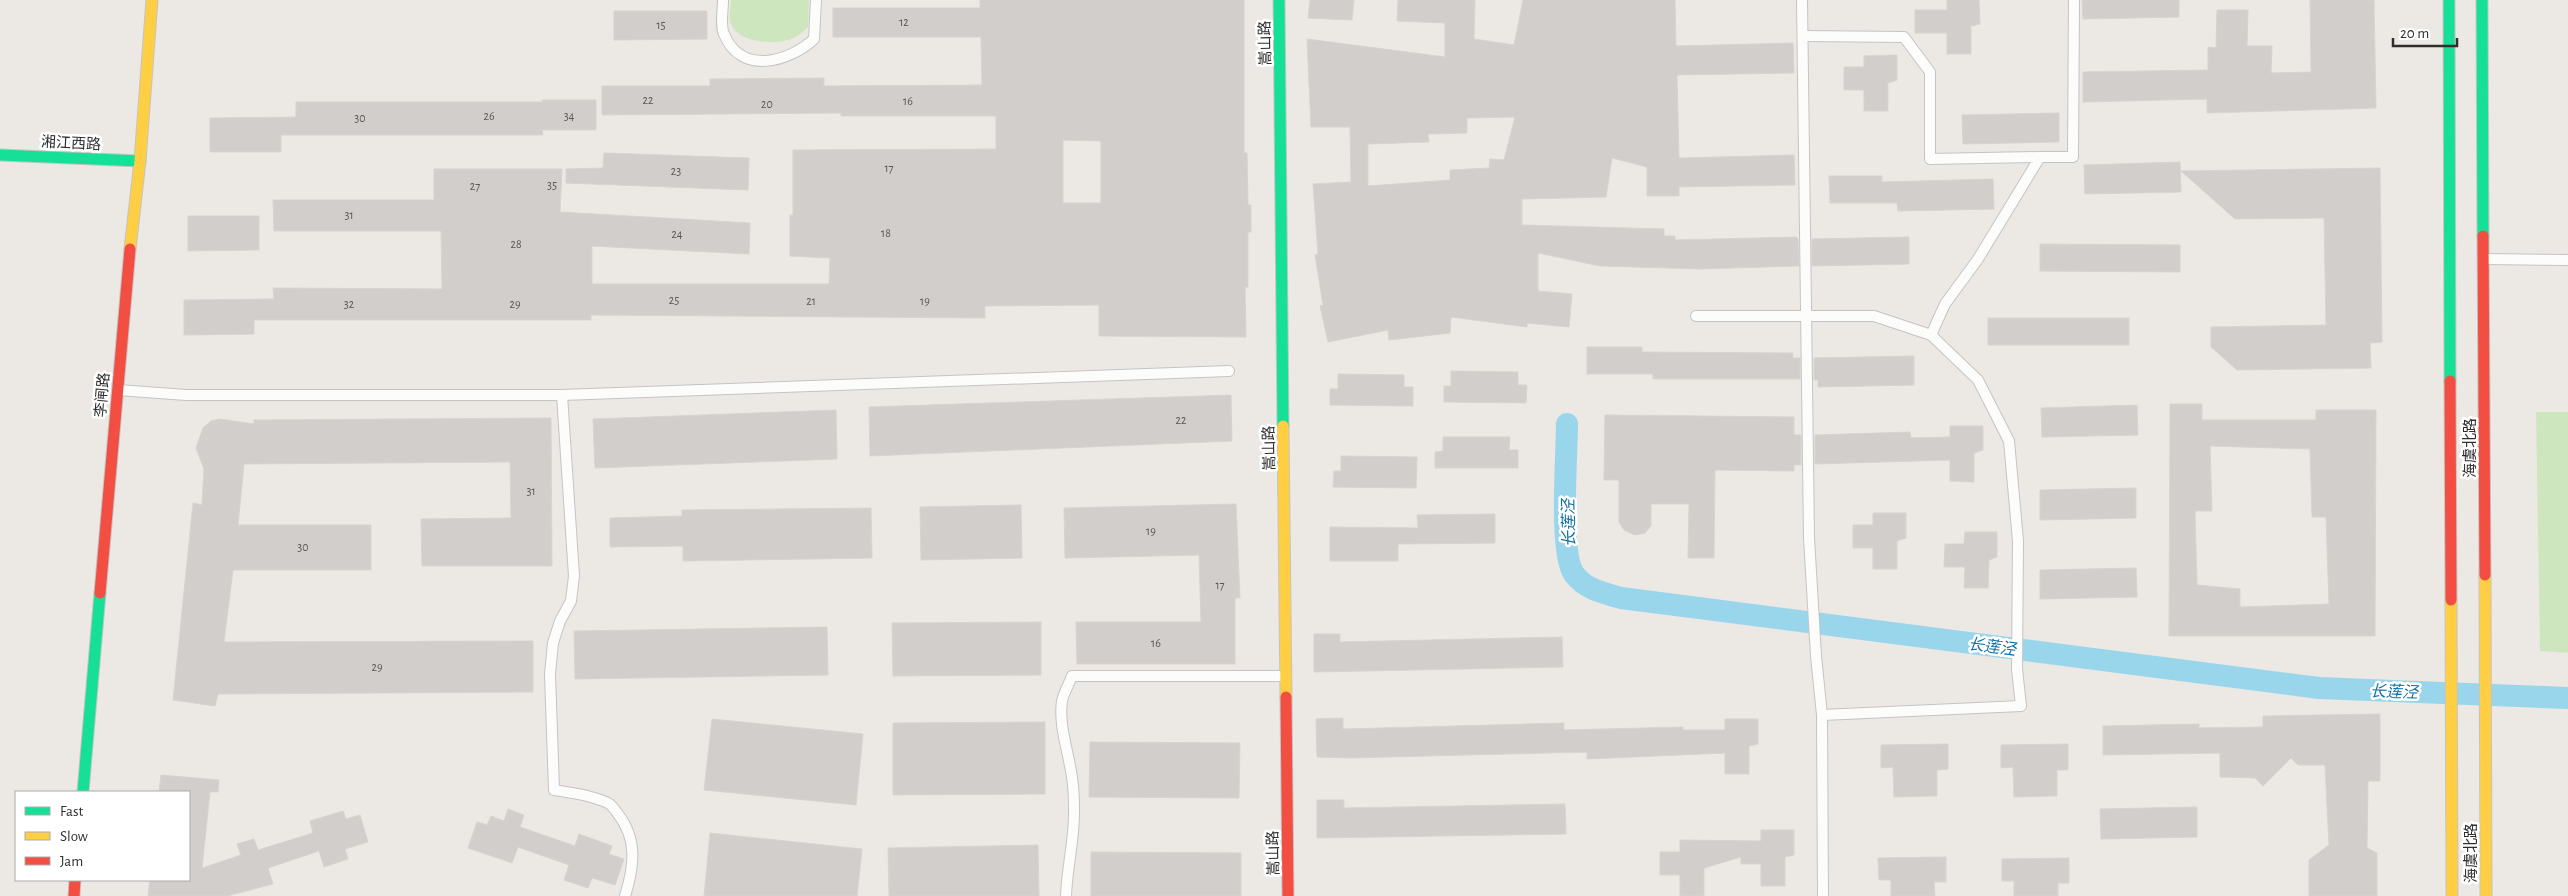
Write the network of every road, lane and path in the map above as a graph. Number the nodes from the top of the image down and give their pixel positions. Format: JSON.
{"nodes":[{"id":1,"x":152,"y":0,"type":"edge"},
{"id":2,"x":723,"y":0,"type":"edge"},
{"id":3,"x":816,"y":0,"type":"edge"},
{"id":4,"x":1279,"y":0,"type":"edge"},
{"id":5,"x":1802,"y":0,"type":"edge"},
{"id":6,"x":2074,"y":0,"type":"edge"},
{"id":7,"x":2449,"y":0,"type":"edge"},
{"id":8,"x":2482,"y":0,"type":"edge"},
{"id":9,"x":1803,"y":36,"type":"junction"},
{"id":10,"x":0,"y":154,"type":"edge"},
{"id":11,"x":2040,"y":157,"type":"junction"},
{"id":12,"x":140,"y":161,"type":"junction"},
{"id":13,"x":2484,"y":258,"type":"junction"},
{"id":14,"x":2568,"y":260,"type":"edge"},
{"id":15,"x":1696,"y":316,"type":"dead end"},
{"id":16,"x":1807,"y":316,"type":"junction"},
{"id":17,"x":1931,"y":335,"type":"junction"},
{"id":18,"x":1229,"y":371,"type":"dead end"},
{"id":19,"x":117,"y":390,"type":"junction"},
{"id":20,"x":562,"y":395,"type":"junction"},
{"id":21,"x":1286,"y":676,"type":"junction"},
{"id":22,"x":1822,"y":715,"type":"junction"},
{"id":23,"x":83,"y":791,"type":"edge"},
{"id":24,"x":75,"y":881,"type":"edge"},
{"id":25,"x":74,"y":896,"type":"edge"},
{"id":26,"x":625,"y":896,"type":"edge"},
{"id":27,"x":1066,"y":896,"type":"edge"},
{"id":28,"x":1288,"y":896,"type":"edge"},
{"id":29,"x":1823,"y":896,"type":"edge"},
{"id":30,"x":2452,"y":896,"type":"edge"},
{"id":31,"x":2486,"y":896,"type":"edge"}],
"edges":[{"from":1,"to":12,"type":"street","name":"李闸路"},
{"from":2,"to":3,"type":"lane"},
{"from":4,"to":21,"type":"street","name":"嵩山路"},
{"from":5,"to":9,"type":"lane"},
{"from":6,"to":11,"type":"lane"},
{"from":7,"to":30,"type":"street","name":"海虞北路"},
{"from":8,"to":13,"type":"street","name":"海虞北路"},
{"from":9,"to":11,"type":"lane"},
{"from":9,"to":16,"type":"lane"},
{"from":10,"to":12,"type":"street","name":"湘江西路"},
{"from":11,"to":17,"type":"lane"},
{"from":12,"to":19,"type":"street","name":"李闸路"},
{"from":13,"to":14,"type":"lane"},
{"from":13,"to":31,"type":"street","name":"海虞北路"},
{"from":15,"to":16,"type":"lane"},
{"from":16,"to":17,"type":"lane"},
{"from":16,"to":22,"type":"lane"},
{"from":17,"to":22,"type":"lane"},
{"from":18,"to":20,"type":"lane"},
{"from":19,"to":20,"type":"lane"},
{"from":19,"to":23,"type":"street","name":"李闸路"},
{"from":20,"to":26,"type":"lane"},
{"from":21,"to":27,"type":"lane"},
{"from":21,"to":28,"type":"street","name":"嵩山路"},
{"from":22,"to":29,"type":"lane"},
{"from":24,"to":25,"type":"street"}]}
